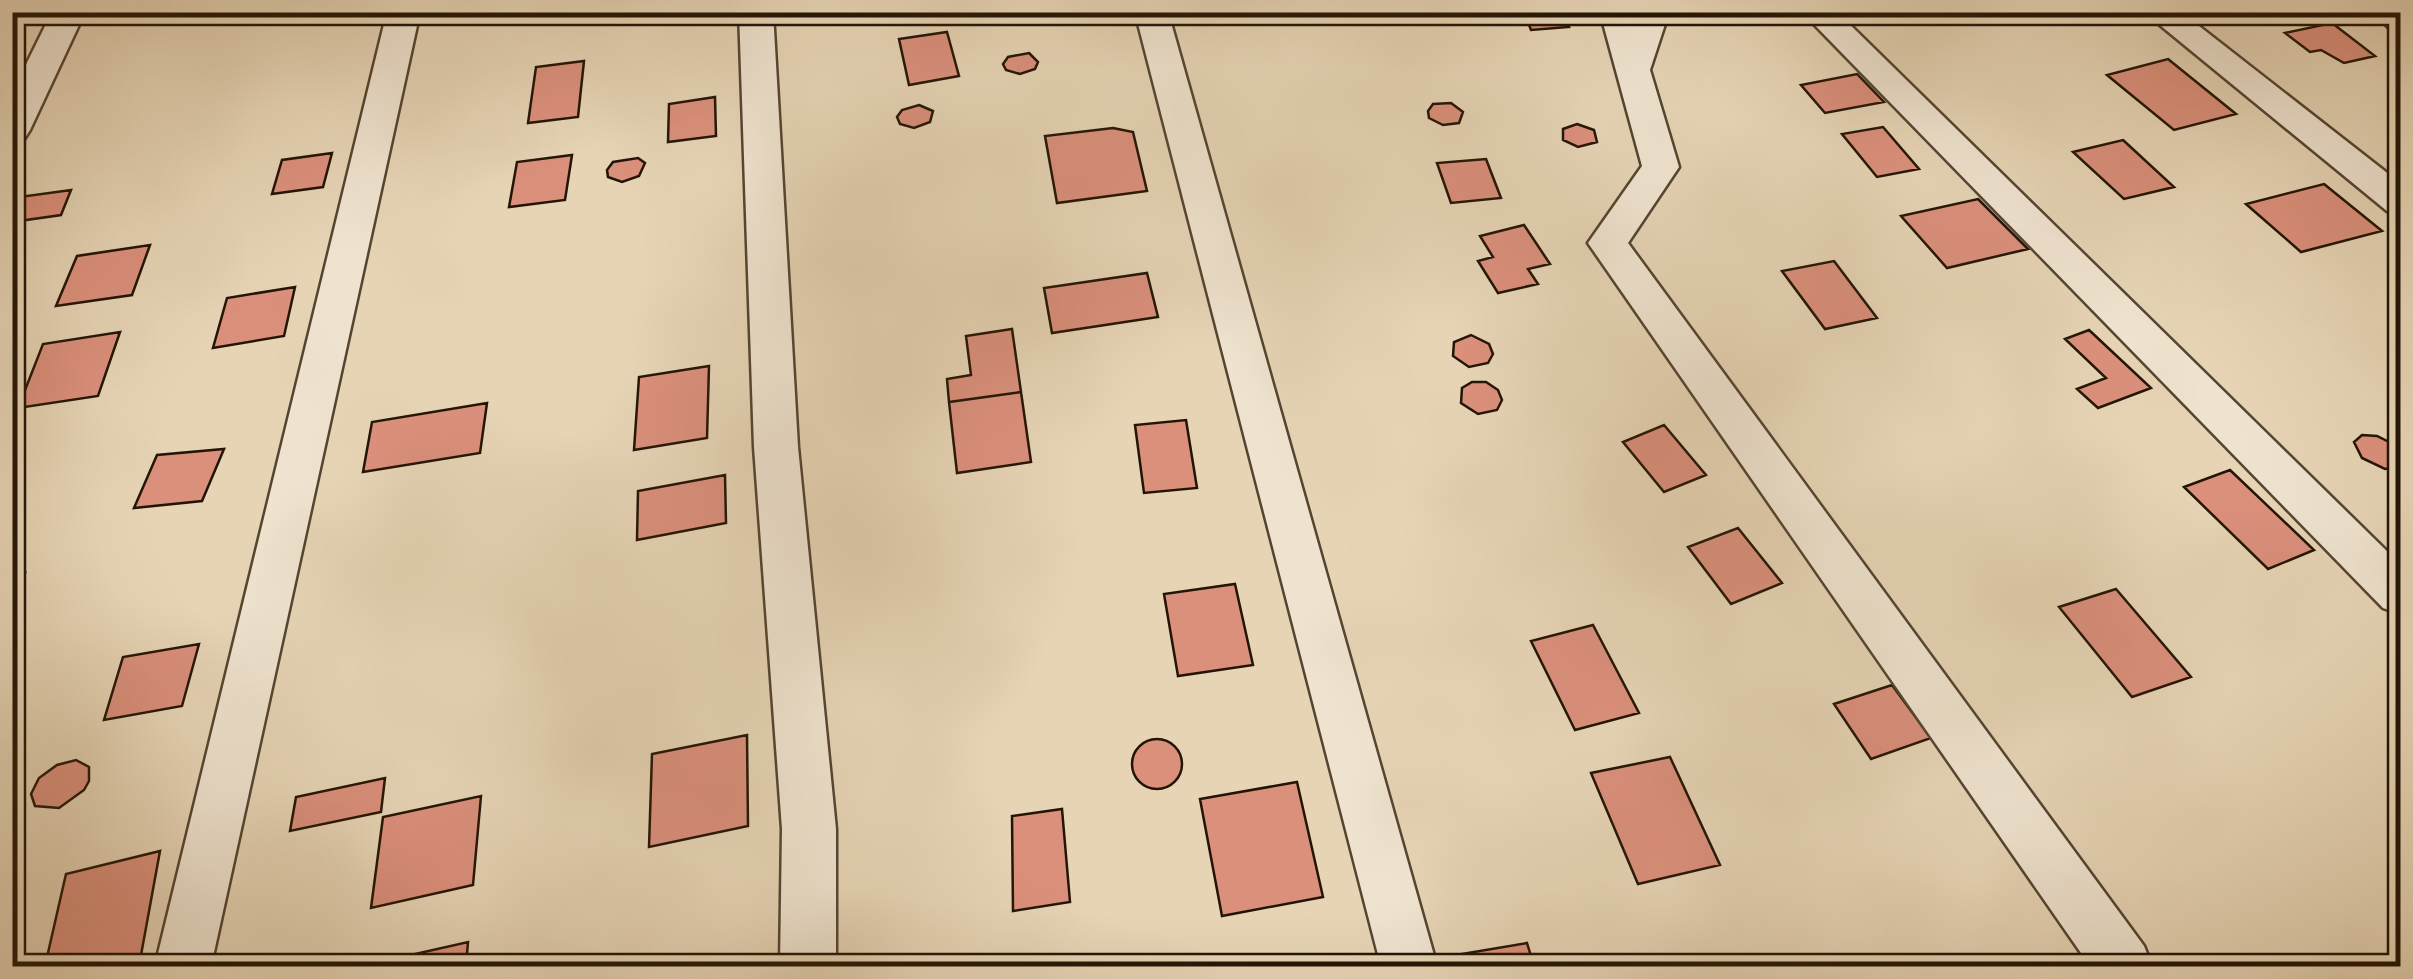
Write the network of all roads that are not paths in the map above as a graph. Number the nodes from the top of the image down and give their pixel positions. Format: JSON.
{"nodes":[{"id":1,"x":70,"y":12,"type":"edge"},
{"id":2,"x":404,"y":12,"type":"edge"},
{"id":3,"x":756,"y":12,"type":"edge"},
{"id":4,"x":1151,"y":12,"type":"edge"},
{"id":5,"x":1616,"y":12,"type":"edge"},
{"id":6,"x":1653,"y":12,"type":"edge"},
{"id":7,"x":1818,"y":12,"type":"edge"},
{"id":8,"x":2160,"y":12,"type":"edge"},
{"id":9,"x":2390,"y":12,"type":"edge"},
{"id":10,"x":2400,"y":20,"type":"edge"},
{"id":11,"x":1633,"y":70,"type":"junction"},
{"id":12,"x":12,"y":130,"type":"edge"},
{"id":13,"x":2400,"y":202,"type":"edge"},
{"id":14,"x":2400,"y":594,"type":"edge"},
{"id":15,"x":182,"y":966,"type":"edge"},
{"id":16,"x":808,"y":966,"type":"edge"},
{"id":17,"x":1409,"y":966,"type":"edge"},
{"id":18,"x":2124,"y":966,"type":"edge"}],
"edges":[{"from":1,"to":12,"type":"street"},
{"from":2,"to":15,"type":"street"},
{"from":3,"to":16,"type":"street"},
{"from":4,"to":17,"type":"street"},
{"from":5,"to":11,"type":"street"},
{"from":6,"to":11,"type":"street"},
{"from":7,"to":14,"type":"street"},
{"from":8,"to":13,"type":"street"},
{"from":9,"to":10,"type":"street"},
{"from":11,"to":18,"type":"street"}]}
